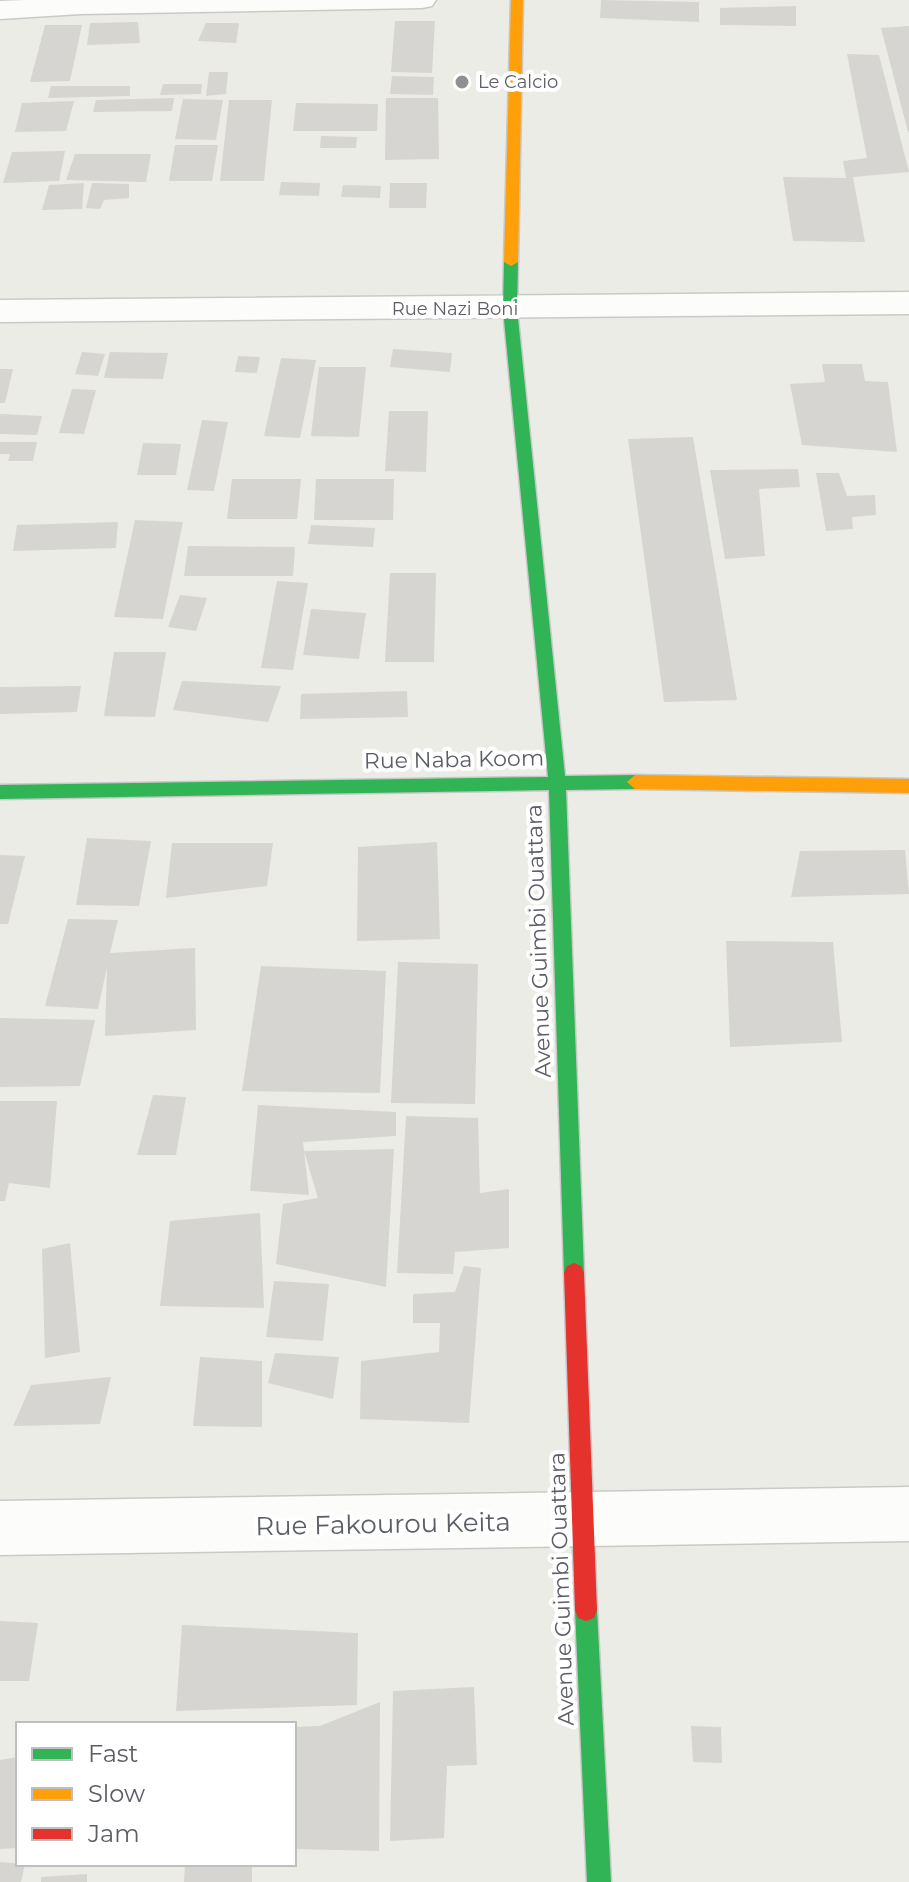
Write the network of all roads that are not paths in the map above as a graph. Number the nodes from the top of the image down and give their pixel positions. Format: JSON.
{"nodes":[{"id":1,"x":422,"y":0,"type":"edge"},
{"id":2,"x":517,"y":0,"type":"edge"},
{"id":3,"x":0,"y":10,"type":"edge"},
{"id":4,"x":909,"y":303,"type":"edge"},
{"id":5,"x":510,"y":309,"type":"junction"},
{"id":6,"x":0,"y":311,"type":"edge"},
{"id":7,"x":557,"y":781,"type":"junction"},
{"id":8,"x":909,"y":786,"type":"edge"},
{"id":9,"x":0,"y":792,"type":"edge"},
{"id":10,"x":909,"y":1514,"type":"edge"},
{"id":11,"x":582,"y":1522,"type":"junction"},
{"id":12,"x":0,"y":1528,"type":"edge"},
{"id":13,"x":599,"y":1882,"type":"edge"}],
"edges":[{"from":1,"to":3,"type":"street"},
{"from":2,"to":5,"type":"street","name":"Avenue Guimbi Ouattara"},
{"from":4,"to":5,"type":"street","name":"Rue Nazi Boni"},
{"from":5,"to":6,"type":"street","name":"Rue Nazi Boni"},
{"from":5,"to":7,"type":"street","name":"Avenue Guimbi Ouattara"},
{"from":7,"to":8,"type":"street","name":"Rue Naba Koom"},
{"from":7,"to":9,"type":"street","name":"Rue Naba Koom"},
{"from":7,"to":11,"type":"street","name":"Avenue Guimbi Ouattara"},
{"from":10,"to":11,"type":"street","name":"Rue Fakourou Keita"},
{"from":11,"to":12,"type":"street","name":"Rue Fakourou Keita"},
{"from":11,"to":13,"type":"street","name":"Avenue Guimbi Ouattara"}]}
